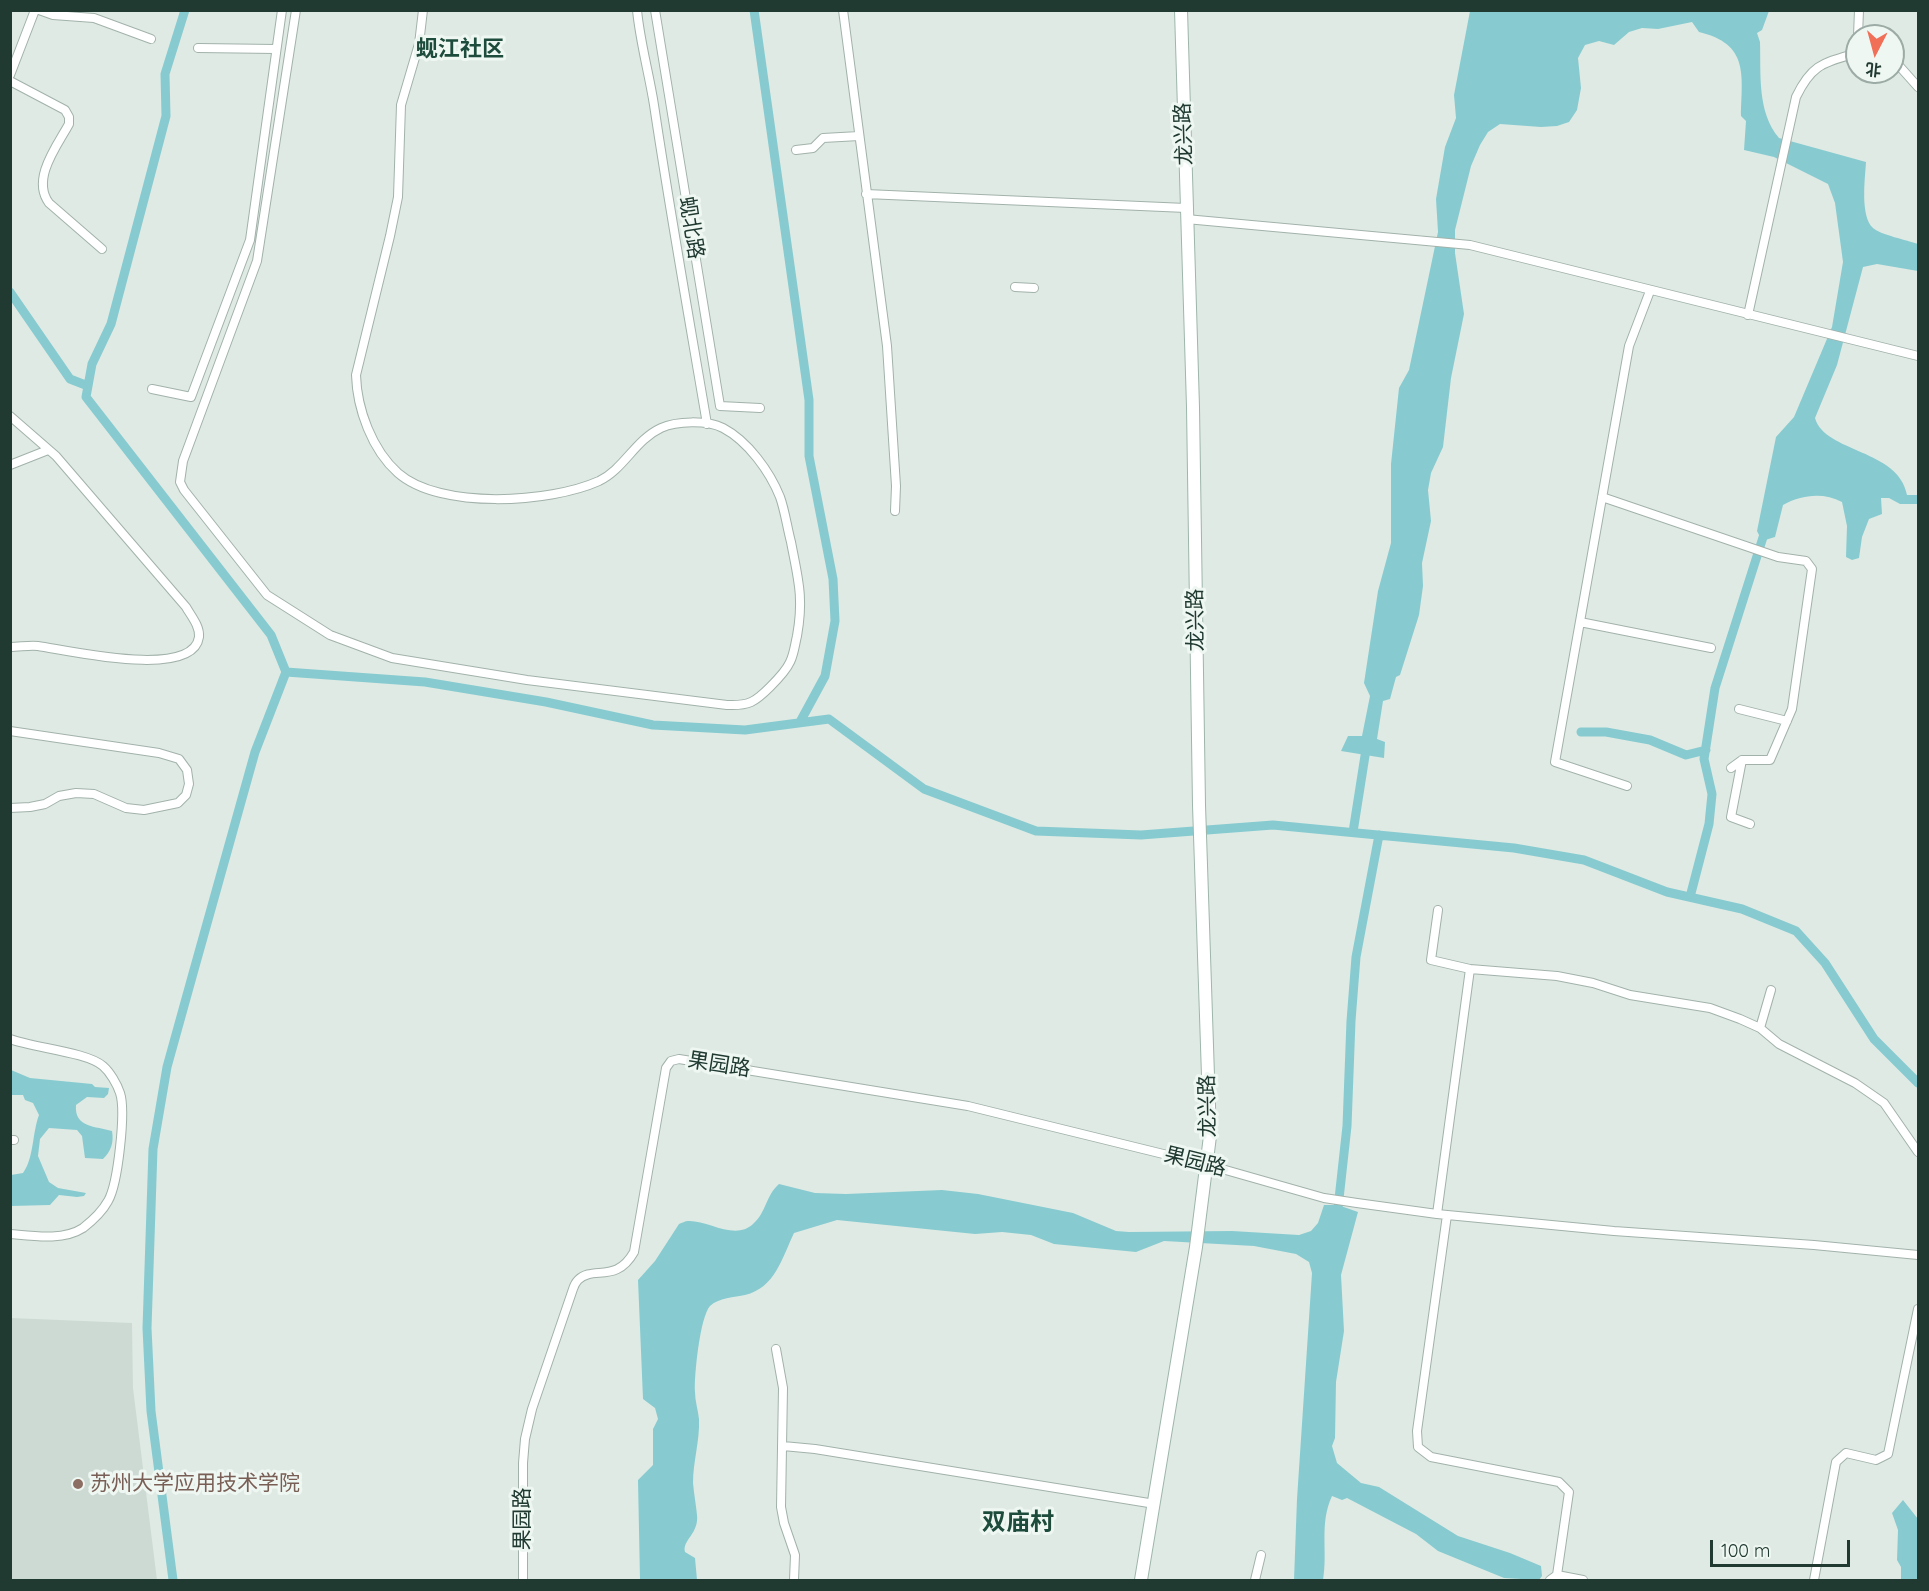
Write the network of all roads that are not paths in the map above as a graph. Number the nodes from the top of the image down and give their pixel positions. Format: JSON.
{"nodes":[{"id":1,"x":37,"y":10,"type":"edge"},
{"id":2,"x":282,"y":10,"type":"edge"},
{"id":3,"x":296,"y":10,"type":"edge"},
{"id":4,"x":423,"y":10,"type":"edge"},
{"id":5,"x":637,"y":10,"type":"edge"},
{"id":6,"x":655,"y":10,"type":"edge"},
{"id":7,"x":843,"y":10,"type":"edge"},
{"id":8,"x":1181,"y":10,"type":"edge"},
{"id":9,"x":151,"y":39,"type":"dead end"},
{"id":10,"x":198,"y":48,"type":"dead end"},
{"id":11,"x":276,"y":49,"type":"junction"},
{"id":12,"x":1845,"y":57,"type":"edge"},
{"id":13,"x":1905,"y":72,"type":"edge"},
{"id":14,"x":10,"y":75,"type":"edge"},
{"id":15,"x":10,"y":81,"type":"edge"},
{"id":16,"x":1918,"y":87,"type":"edge"},
{"id":17,"x":859,"y":136,"type":"junction"},
{"id":18,"x":796,"y":150,"type":"dead end"},
{"id":19,"x":866,"y":194,"type":"junction"},
{"id":20,"x":1186,"y":214,"type":"junction"},
{"id":21,"x":102,"y":249,"type":"dead end"},
{"id":22,"x":1015,"y":287,"type":"dead end"},
{"id":23,"x":1034,"y":288,"type":"dead end"},
{"id":24,"x":1650,"y":291,"type":"junction"},
{"id":25,"x":1748,"y":315,"type":"junction"},
{"id":26,"x":1918,"y":356,"type":"edge"},
{"id":27,"x":152,"y":389,"type":"dead end"},
{"id":28,"x":760,"y":408,"type":"dead end"},
{"id":29,"x":10,"y":417,"type":"edge"},
{"id":30,"x":707,"y":424,"type":"junction"},
{"id":31,"x":48,"y":450,"type":"junction"},
{"id":32,"x":10,"y":465,"type":"edge"},
{"id":33,"x":1602,"y":497,"type":"junction"},
{"id":34,"x":894,"y":512,"type":"dead end"},
{"id":35,"x":1580,"y":622,"type":"junction"},
{"id":36,"x":10,"y":647,"type":"edge"},
{"id":37,"x":1711,"y":648,"type":"dead end"},
{"id":38,"x":1739,"y":709,"type":"dead end"},
{"id":39,"x":1787,"y":721,"type":"junction"},
{"id":40,"x":10,"y":731,"type":"edge"},
{"id":41,"x":1742,"y":760,"type":"junction"},
{"id":42,"x":1731,"y":768,"type":"dead end"},
{"id":43,"x":1627,"y":786,"type":"dead end"},
{"id":44,"x":10,"y":808,"type":"edge"},
{"id":45,"x":1750,"y":824,"type":"dead end"},
{"id":46,"x":1438,"y":910,"type":"dead end"},
{"id":47,"x":1470,"y":969,"type":"junction"},
{"id":48,"x":1771,"y":990,"type":"dead end"},
{"id":49,"x":1760,"y":1028,"type":"junction"},
{"id":50,"x":10,"y":1039,"type":"edge"},
{"id":51,"x":1918,"y":1152,"type":"edge"},
{"id":52,"x":1208,"y":1165,"type":"junction"},
{"id":53,"x":1437,"y":1214,"type":"junction"},
{"id":54,"x":1447,"y":1215,"type":"junction"},
{"id":55,"x":10,"y":1234,"type":"edge"},
{"id":56,"x":1918,"y":1255,"type":"edge"},
{"id":57,"x":1918,"y":1309,"type":"edge"},
{"id":58,"x":776,"y":1349,"type":"dead end"},
{"id":59,"x":783,"y":1446,"type":"junction"},
{"id":60,"x":1155,"y":1504,"type":"junction"},
{"id":61,"x":1261,"y":1555,"type":"dead end"},
{"id":62,"x":1553,"y":1578,"type":"edge"},
{"id":63,"x":523,"y":1581,"type":"edge"},
{"id":64,"x":794,"y":1581,"type":"edge"},
{"id":65,"x":1141,"y":1581,"type":"edge"},
{"id":66,"x":1255,"y":1581,"type":"edge"},
{"id":67,"x":1583,"y":1581,"type":"edge"},
{"id":68,"x":1814,"y":1581,"type":"edge"}],
"edges":[{"from":1,"to":9,"type":"street"},
{"from":1,"to":14,"type":"street"},
{"from":2,"to":11,"type":"street"},
{"from":3,"to":30,"type":"street"},
{"from":4,"to":30,"type":"street"},
{"from":5,"to":30,"type":"street"},
{"from":6,"to":28,"type":"street","name":"蚬北路"},
{"from":7,"to":17,"type":"street"},
{"from":8,"to":20,"type":"street","name":"龙兴路"},
{"from":10,"to":11,"type":"street"},
{"from":11,"to":27,"type":"street"},
{"from":12,"to":25,"type":"street"},
{"from":13,"to":16,"type":"street"},
{"from":15,"to":21,"type":"street"},
{"from":17,"to":18,"type":"street"},
{"from":17,"to":19,"type":"street"},
{"from":19,"to":20,"type":"street"},
{"from":19,"to":34,"type":"street"},
{"from":20,"to":24,"type":"street"},
{"from":20,"to":52,"type":"street","name":"龙兴路"},
{"from":22,"to":23,"type":"street"},
{"from":24,"to":25,"type":"street"},
{"from":24,"to":33,"type":"street"},
{"from":25,"to":26,"type":"street"},
{"from":29,"to":31,"type":"street"},
{"from":31,"to":32,"type":"street"},
{"from":31,"to":36,"type":"street"},
{"from":33,"to":35,"type":"street"},
{"from":33,"to":39,"type":"street"},
{"from":35,"to":37,"type":"street"},
{"from":35,"to":43,"type":"street"},
{"from":38,"to":39,"type":"street"},
{"from":39,"to":41,"type":"street"},
{"from":40,"to":44,"type":"street"},
{"from":41,"to":42,"type":"street"},
{"from":41,"to":45,"type":"street"},
{"from":46,"to":47,"type":"street"},
{"from":47,"to":49,"type":"street"},
{"from":47,"to":53,"type":"street"},
{"from":48,"to":49,"type":"street"},
{"from":49,"to":51,"type":"street"},
{"from":50,"to":55,"type":"street"},
{"from":52,"to":53,"type":"street","name":"果园路"},
{"from":52,"to":60,"type":"street","name":"龙兴路"},
{"from":52,"to":63,"type":"street","name":"果园路"},
{"from":53,"to":54,"type":"street","name":"果园路"},
{"from":54,"to":56,"type":"street","name":"果园路"},
{"from":54,"to":62,"type":"street"},
{"from":57,"to":68,"type":"street"},
{"from":58,"to":59,"type":"street"},
{"from":59,"to":60,"type":"street"},
{"from":59,"to":64,"type":"street"},
{"from":60,"to":65,"type":"street"},
{"from":61,"to":66,"type":"street"},
{"from":62,"to":67,"type":"street"}]}
